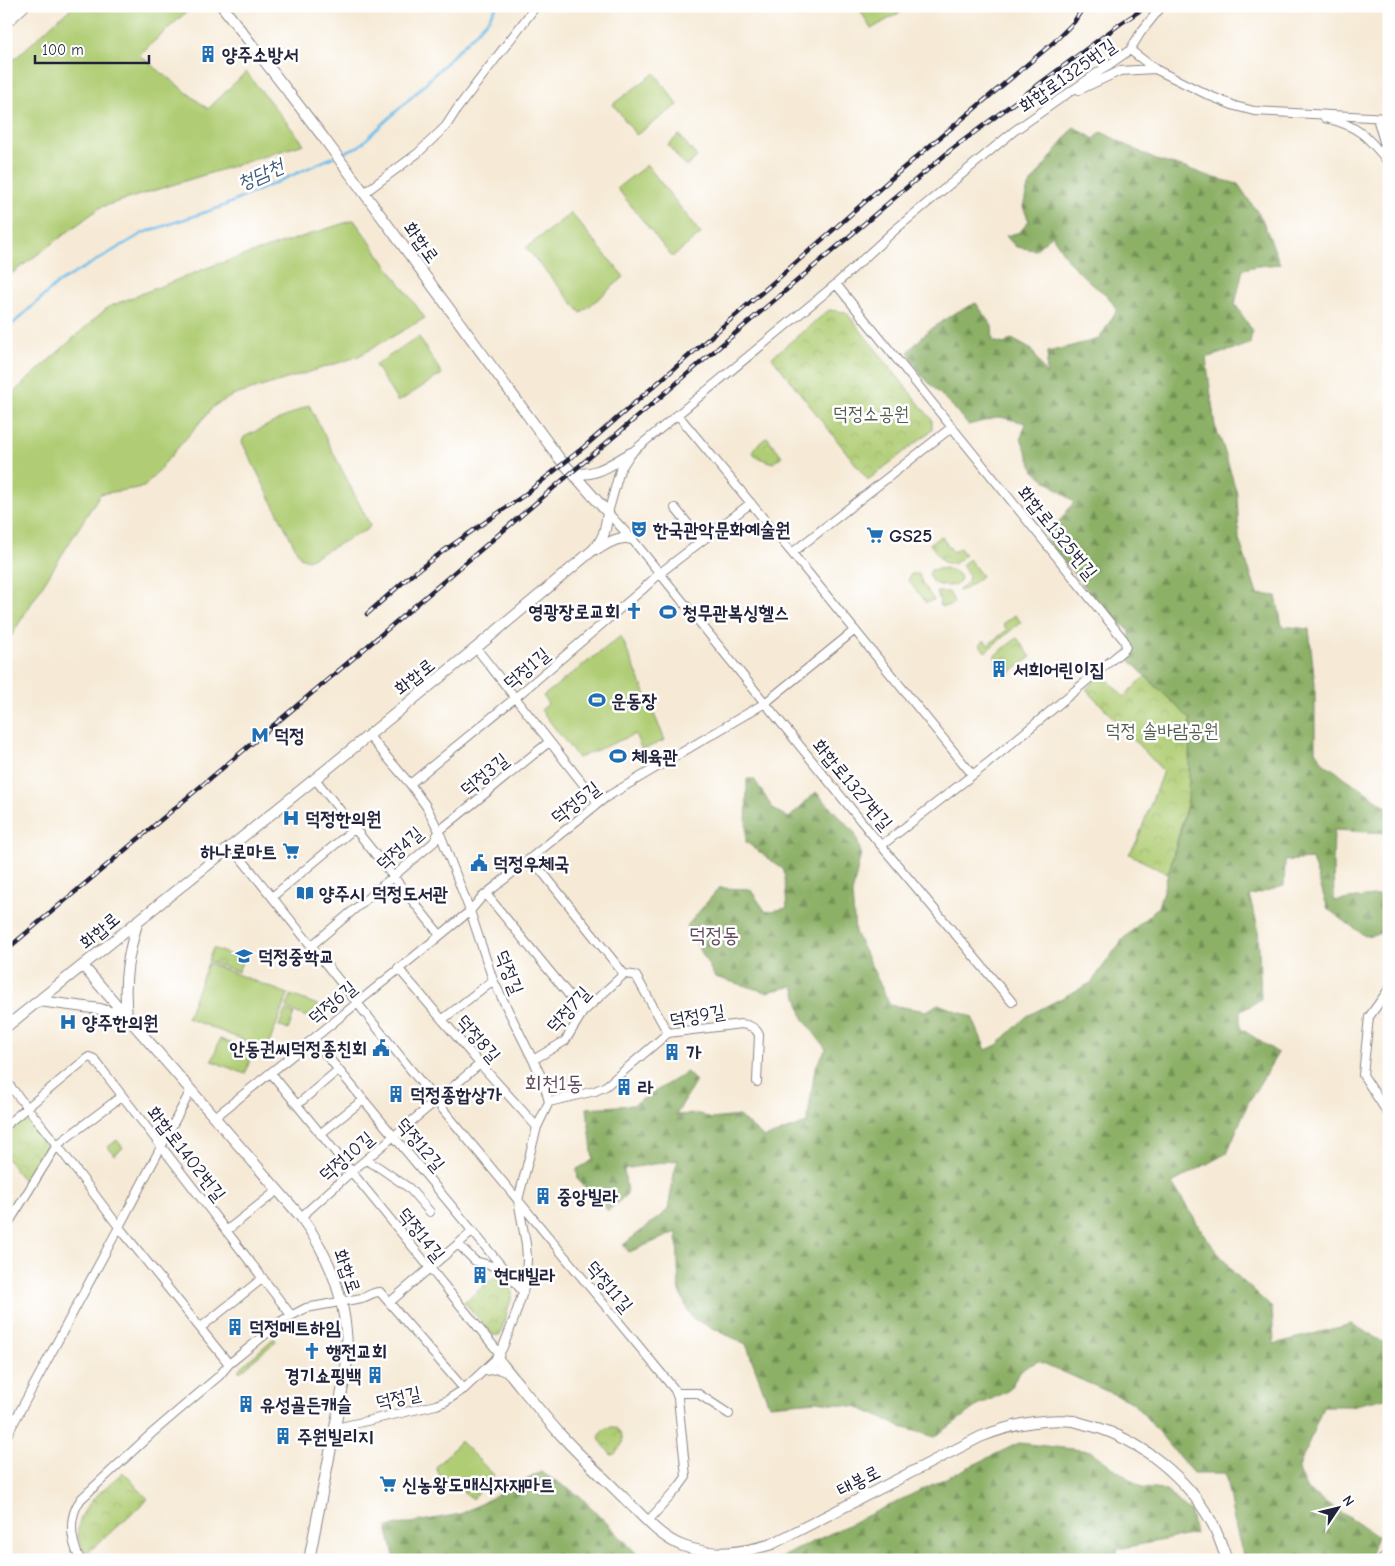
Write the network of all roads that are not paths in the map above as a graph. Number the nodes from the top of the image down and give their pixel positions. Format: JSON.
{"nodes":[{"id":1,"x":24,"y":6,"type":"edge"},
{"id":2,"x":222,"y":6,"type":"edge"},
{"id":3,"x":536,"y":6,"type":"edge"},
{"id":4,"x":1162,"y":6,"type":"edge"},
{"id":5,"x":6,"y":23,"type":"edge"},
{"id":6,"x":1130,"y":50,"type":"junction"},
{"id":7,"x":1155,"y":69,"type":"junction"},
{"id":8,"x":1056,"y":101,"type":"junction"},
{"id":9,"x":1303,"y":113,"type":"junction"},
{"id":10,"x":1377,"y":118,"type":"junction"},
{"id":11,"x":1389,"y":118,"type":"edge"},
{"id":12,"x":1389,"y":159,"type":"edge"},
{"id":13,"x":1389,"y":163,"type":"edge"},
{"id":14,"x":364,"y":193,"type":"junction"},
{"id":15,"x":836,"y":284,"type":"junction"},
{"id":16,"x":678,"y":415,"type":"junction"},
{"id":17,"x":952,"y":427,"type":"junction"},
{"id":18,"x":631,"y":453,"type":"junction"},
{"id":19,"x":574,"y":475,"type":"junction"},
{"id":20,"x":750,"y":502,"type":"junction"},
{"id":21,"x":675,"y":508,"type":"dead end"},
{"id":22,"x":608,"y":513,"type":"junction"},
{"id":23,"x":629,"y":536,"type":"junction"},
{"id":24,"x":702,"y":541,"type":"junction"},
{"id":25,"x":792,"y":553,"type":"junction"},
{"id":26,"x":588,"y":554,"type":"junction"},
{"id":27,"x":660,"y":574,"type":"junction"},
{"id":28,"x":855,"y":630,"type":"junction"},
{"id":29,"x":476,"y":648,"type":"junction"},
{"id":30,"x":515,"y":698,"type":"junction"},
{"id":31,"x":765,"y":703,"type":"junction"},
{"id":32,"x":368,"y":735,"type":"junction"},
{"id":33,"x":549,"y":742,"type":"junction"},
{"id":34,"x":972,"y":774,"type":"junction"},
{"id":35,"x":315,"y":779,"type":"junction"},
{"id":36,"x":410,"y":784,"type":"junction"},
{"id":37,"x":598,"y":803,"type":"junction"},
{"id":38,"x":354,"y":829,"type":"junction"},
{"id":39,"x":439,"y":831,"type":"junction"},
{"id":40,"x":879,"y":843,"type":"junction"},
{"id":41,"x":231,"y":846,"type":"junction"},
{"id":42,"x":531,"y":858,"type":"junction"},
{"id":43,"x":392,"y":876,"type":"junction"},
{"id":44,"x":486,"y":894,"type":"junction"},
{"id":45,"x":272,"y":897,"type":"junction"},
{"id":46,"x":470,"y":911,"type":"junction"},
{"id":47,"x":138,"y":920,"type":"junction"},
{"id":48,"x":440,"y":935,"type":"junction"},
{"id":49,"x":311,"y":946,"type":"junction"},
{"id":50,"x":83,"y":966,"type":"junction"},
{"id":51,"x":398,"y":968,"type":"junction"},
{"id":52,"x":624,"y":974,"type":"junction"},
{"id":53,"x":494,"y":980,"type":"junction"},
{"id":54,"x":1389,"y":989,"type":"edge"},
{"id":55,"x":39,"y":1000,"type":"junction"},
{"id":56,"x":357,"y":1002,"type":"junction"},
{"id":57,"x":1012,"y":1002,"type":"dead end"},
{"id":58,"x":583,"y":1012,"type":"junction"},
{"id":59,"x":127,"y":1017,"type":"junction"},
{"id":60,"x":442,"y":1020,"type":"junction"},
{"id":61,"x":6,"y":1027,"type":"edge"},
{"id":62,"x":668,"y":1033,"type":"junction"},
{"id":63,"x":313,"y":1039,"type":"junction"},
{"id":64,"x":533,"y":1060,"type":"junction"},
{"id":65,"x":480,"y":1064,"type":"junction"},
{"id":66,"x":338,"y":1070,"type":"junction"},
{"id":67,"x":271,"y":1073,"type":"junction"},
{"id":68,"x":6,"y":1081,"type":"edge"},
{"id":69,"x":757,"y":1082,"type":"dead end"},
{"id":70,"x":191,"y":1090,"type":"junction"},
{"id":71,"x":122,"y":1096,"type":"junction"},
{"id":72,"x":363,"y":1100,"type":"junction"},
{"id":73,"x":436,"y":1101,"type":"junction"},
{"id":74,"x":549,"y":1102,"type":"junction"},
{"id":75,"x":296,"y":1105,"type":"junction"},
{"id":76,"x":28,"y":1108,"type":"junction"},
{"id":77,"x":1389,"y":1114,"type":"edge"},
{"id":78,"x":214,"y":1117,"type":"junction"},
{"id":79,"x":6,"y":1125,"type":"edge"},
{"id":80,"x":537,"y":1127,"type":"junction"},
{"id":81,"x":320,"y":1134,"type":"junction"},
{"id":82,"x":393,"y":1137,"type":"junction"},
{"id":83,"x":56,"y":1145,"type":"junction"},
{"id":84,"x":162,"y":1147,"type":"junction"},
{"id":85,"x":366,"y":1160,"type":"junction"},
{"id":86,"x":351,"y":1172,"type":"junction"},
{"id":87,"x":278,"y":1190,"type":"junction"},
{"id":88,"x":518,"y":1200,"type":"junction"},
{"id":89,"x":430,"y":1212,"type":"dead end"},
{"id":90,"x":301,"y":1217,"type":"junction"},
{"id":91,"x":6,"y":1227,"type":"edge"},
{"id":92,"x":119,"y":1227,"type":"junction"},
{"id":93,"x":540,"y":1227,"type":"junction"},
{"id":94,"x":226,"y":1231,"type":"junction"},
{"id":95,"x":472,"y":1232,"type":"junction"},
{"id":96,"x":525,"y":1236,"type":"junction"},
{"id":97,"x":458,"y":1244,"type":"junction"},
{"id":98,"x":430,"y":1269,"type":"junction"},
{"id":99,"x":504,"y":1269,"type":"junction"},
{"id":100,"x":263,"y":1278,"type":"junction"},
{"id":101,"x":523,"y":1292,"type":"junction"},
{"id":102,"x":342,"y":1301,"type":"junction"},
{"id":103,"x":390,"y":1302,"type":"junction"},
{"id":104,"x":291,"y":1315,"type":"junction"},
{"id":105,"x":200,"y":1328,"type":"junction"},
{"id":106,"x":504,"y":1345,"type":"junction"},
{"id":107,"x":498,"y":1356,"type":"junction"},
{"id":108,"x":229,"y":1364,"type":"junction"},
{"id":109,"x":483,"y":1372,"type":"junction"},
{"id":110,"x":511,"y":1375,"type":"junction"},
{"id":111,"x":464,"y":1389,"type":"junction"},
{"id":112,"x":676,"y":1393,"type":"junction"},
{"id":113,"x":729,"y":1414,"type":"dead end"},
{"id":114,"x":336,"y":1428,"type":"junction"},
{"id":115,"x":6,"y":1437,"type":"edge"},
{"id":116,"x":648,"y":1521,"type":"junction"},
{"id":117,"x":1389,"y":1551,"type":"edge"},
{"id":118,"x":80,"y":1560,"type":"edge"},
{"id":119,"x":309,"y":1560,"type":"edge"},
{"id":120,"x":1227,"y":1560,"type":"edge"},
{"id":121,"x":1382,"y":1560,"type":"edge"}],
"edges":[{"from":1,"to":5,"type":"main road"},
{"from":2,"to":14,"type":"main road","name":"화합로"},
{"from":3,"to":14,"type":"street"},
{"from":4,"to":6,"type":"street"},
{"from":6,"to":7,"type":"street","name":"화합로1325번길"},
{"from":6,"to":8,"type":"street","name":"화합로1325번길"},
{"from":7,"to":8,"type":"street"},
{"from":7,"to":9,"type":"street","name":"화합로1325번길"},
{"from":8,"to":15,"type":"street","name":"화합로1325번길"},
{"from":9,"to":10,"type":"street","name":"화합로1325번길"},
{"from":9,"to":13,"type":"street"},
{"from":10,"to":11,"type":"street","name":"화합로1325번길"},
{"from":10,"to":12,"type":"street"},
{"from":14,"to":19,"type":"main road","name":"화합로"},
{"from":15,"to":16,"type":"street","name":"화합로1325번길"},
{"from":15,"to":17,"type":"street","name":"화합로1325번길"},
{"from":16,"to":18,"type":"street","name":"화합로1325번길"},
{"from":16,"to":20,"type":"street"},
{"from":17,"to":25,"type":"street"},
{"from":17,"to":34,"type":"street","name":"화합로1325번길"},
{"from":18,"to":19,"type":"main road"},
{"from":18,"to":22,"type":"street","name":"화합로1325번길"},
{"from":19,"to":22,"type":"main road","name":"화합로"},
{"from":20,"to":24,"type":"street"},
{"from":20,"to":25,"type":"street"},
{"from":21,"to":24,"type":"street"},
{"from":22,"to":23,"type":"street","name":"화합로"},
{"from":22,"to":26,"type":"main road","name":"화합로"},
{"from":23,"to":26,"type":"main road"},
{"from":23,"to":27,"type":"street","name":"화합로1327번길"},
{"from":24,"to":27,"type":"street"},
{"from":25,"to":28,"type":"street"},
{"from":26,"to":29,"type":"main road","name":"화합로"},
{"from":27,"to":30,"type":"street","name":"덕정1길"},
{"from":27,"to":31,"type":"street","name":"화합로1327번길"},
{"from":28,"to":31,"type":"street"},
{"from":28,"to":34,"type":"street"},
{"from":29,"to":30,"type":"street"},
{"from":29,"to":32,"type":"main road","name":"화합로"},
{"from":30,"to":33,"type":"street"},
{"from":30,"to":36,"type":"street","name":"덕정1길"},
{"from":31,"to":37,"type":"street","name":"덕정5길"},
{"from":31,"to":40,"type":"street","name":"화합로1327번길"},
{"from":32,"to":35,"type":"main road","name":"화합로"},
{"from":32,"to":36,"type":"street","name":"덕정길"},
{"from":33,"to":37,"type":"street"},
{"from":33,"to":39,"type":"street","name":"덕정3길"},
{"from":34,"to":40,"type":"street","name":"화합로1327번길"},
{"from":35,"to":38,"type":"street"},
{"from":35,"to":41,"type":"main road","name":"화합로"},
{"from":36,"to":39,"type":"street","name":"덕정길"},
{"from":37,"to":42,"type":"street","name":"덕정5길"},
{"from":38,"to":43,"type":"street"},
{"from":38,"to":45,"type":"street"},
{"from":39,"to":43,"type":"street","name":"덕정4길"},
{"from":39,"to":46,"type":"street","name":"덕정길"},
{"from":40,"to":57,"type":"street"},
{"from":41,"to":45,"type":"street"},
{"from":41,"to":47,"type":"main road","name":"화합로"},
{"from":42,"to":44,"type":"street","name":"덕정5길"},
{"from":42,"to":52,"type":"street"},
{"from":43,"to":48,"type":"street"},
{"from":43,"to":49,"type":"street","name":"덕정4길"},
{"from":44,"to":46,"type":"street","name":"덕정5길"},
{"from":44,"to":58,"type":"street"},
{"from":45,"to":49,"type":"street"},
{"from":46,"to":48,"type":"street","name":"덕정6길"},
{"from":46,"to":53,"type":"street","name":"덕정길"},
{"from":47,"to":50,"type":"main road","name":"화합로"},
{"from":47,"to":59,"type":"main road"},
{"from":48,"to":51,"type":"street","name":"덕정6길"},
{"from":49,"to":56,"type":"street"},
{"from":50,"to":55,"type":"main road"},
{"from":50,"to":59,"type":"main road","name":"화합로"},
{"from":51,"to":56,"type":"street","name":"덕정6길"},
{"from":51,"to":60,"type":"street","name":"덕정8길"},
{"from":52,"to":58,"type":"street","name":"덕정7길"},
{"from":52,"to":62,"type":"street"},
{"from":53,"to":60,"type":"street"},
{"from":53,"to":64,"type":"street","name":"덕정길"},
{"from":54,"to":77,"type":"street"},
{"from":55,"to":59,"type":"main road"},
{"from":55,"to":61,"type":"main road"},
{"from":56,"to":63,"type":"street","name":"덕정6길"},
{"from":56,"to":73,"type":"street"},
{"from":58,"to":64,"type":"street","name":"덕정7길"},
{"from":59,"to":70,"type":"main road","name":"화합로"},
{"from":60,"to":65,"type":"street","name":"덕정8길"},
{"from":62,"to":69,"type":"street","name":"덕정9길"},
{"from":62,"to":74,"type":"street","name":"덕정9길"},
{"from":63,"to":66,"type":"street","name":"덕정12길"},
{"from":63,"to":67,"type":"street","name":"덕정6길"},
{"from":64,"to":74,"type":"street","name":"덕정길"},
{"from":65,"to":73,"type":"street","name":"덕정10길"},
{"from":65,"to":80,"type":"street","name":"덕정8길"},
{"from":66,"to":72,"type":"street","name":"덕정12길"},
{"from":66,"to":75,"type":"street"},
{"from":67,"to":75,"type":"street","name":"덕정14길"},
{"from":67,"to":78,"type":"street","name":"덕정6길"},
{"from":68,"to":76,"type":"street"},
{"from":70,"to":78,"type":"main road","name":"화합로"},
{"from":70,"to":84,"type":"street"},
{"from":71,"to":76,"type":"street","name":"화합로1402번길"},
{"from":71,"to":83,"type":"street","name":"화합로1402번길"},
{"from":71,"to":84,"type":"street","name":"화합로1402번길"},
{"from":72,"to":81,"type":"street"},
{"from":72,"to":82,"type":"street","name":"덕정12길"},
{"from":73,"to":82,"type":"street","name":"덕정10길"},
{"from":73,"to":88,"type":"street"},
{"from":74,"to":80,"type":"street","name":"덕정길"},
{"from":75,"to":81,"type":"street","name":"덕정14길"},
{"from":76,"to":79,"type":"street"},
{"from":76,"to":83,"type":"street"},
{"from":78,"to":87,"type":"main road","name":"화합로"},
{"from":80,"to":88,"type":"street","name":"덕정길"},
{"from":81,"to":86,"type":"street","name":"덕정14길"},
{"from":82,"to":85,"type":"street","name":"덕정10길"},
{"from":82,"to":95,"type":"street","name":"덕정12길"},
{"from":83,"to":91,"type":"street","name":"화합로1402번길"},
{"from":83,"to":92,"type":"street"},
{"from":84,"to":92,"type":"street"},
{"from":84,"to":94,"type":"street","name":"화합로1402번길"},
{"from":85,"to":86,"type":"street","name":"덕정10길"},
{"from":85,"to":89,"type":"street","name":"덕정12길"},
{"from":86,"to":90,"type":"street","name":"덕정10길"},
{"from":86,"to":98,"type":"street","name":"덕정14길"},
{"from":87,"to":90,"type":"main road","name":"화합로"},
{"from":87,"to":94,"type":"street"},
{"from":88,"to":93,"type":"street","name":"덕정11길"},
{"from":88,"to":96,"type":"street","name":"덕정길"},
{"from":90,"to":102,"type":"main road","name":"화합로"},
{"from":92,"to":105,"type":"street"},
{"from":92,"to":115,"type":"street"},
{"from":93,"to":96,"type":"street"},
{"from":93,"to":112,"type":"street","name":"덕정11길"},
{"from":94,"to":100,"type":"street","name":"화합로1402번길"},
{"from":95,"to":97,"type":"street"},
{"from":95,"to":99,"type":"street","name":"덕정12길"},
{"from":96,"to":101,"type":"street","name":"덕정길"},
{"from":97,"to":98,"type":"street"},
{"from":97,"to":99,"type":"street"},
{"from":98,"to":103,"type":"street"},
{"from":98,"to":107,"type":"street","name":"덕정14길"},
{"from":99,"to":101,"type":"street","name":"덕정12길"},
{"from":100,"to":104,"type":"street","name":"화합로1402번길"},
{"from":100,"to":105,"type":"street"},
{"from":101,"to":106,"type":"street","name":"덕정길"},
{"from":102,"to":103,"type":"street"},
{"from":102,"to":104,"type":"street"},
{"from":102,"to":114,"type":"main road","name":"화합로"},
{"from":103,"to":111,"type":"street"},
{"from":104,"to":108,"type":"street"},
{"from":105,"to":108,"type":"street"},
{"from":106,"to":107,"type":"street","name":"덕정길"},
{"from":106,"to":110,"type":"street","name":"태봉로"},
{"from":107,"to":109,"type":"street","name":"덕정길"},
{"from":107,"to":110,"type":"main road","name":"태봉로"},
{"from":108,"to":118,"type":"street"},
{"from":109,"to":110,"type":"street"},
{"from":109,"to":111,"type":"street","name":"덕정길"},
{"from":110,"to":116,"type":"main road","name":"태봉로"},
{"from":111,"to":114,"type":"street","name":"덕정길"},
{"from":112,"to":113,"type":"street"},
{"from":112,"to":116,"type":"street","name":"덕정11길"},
{"from":114,"to":119,"type":"main road","name":"화합로"},
{"from":116,"to":120,"type":"main road","name":"태봉로"},
{"from":117,"to":121,"type":"street"}]}
